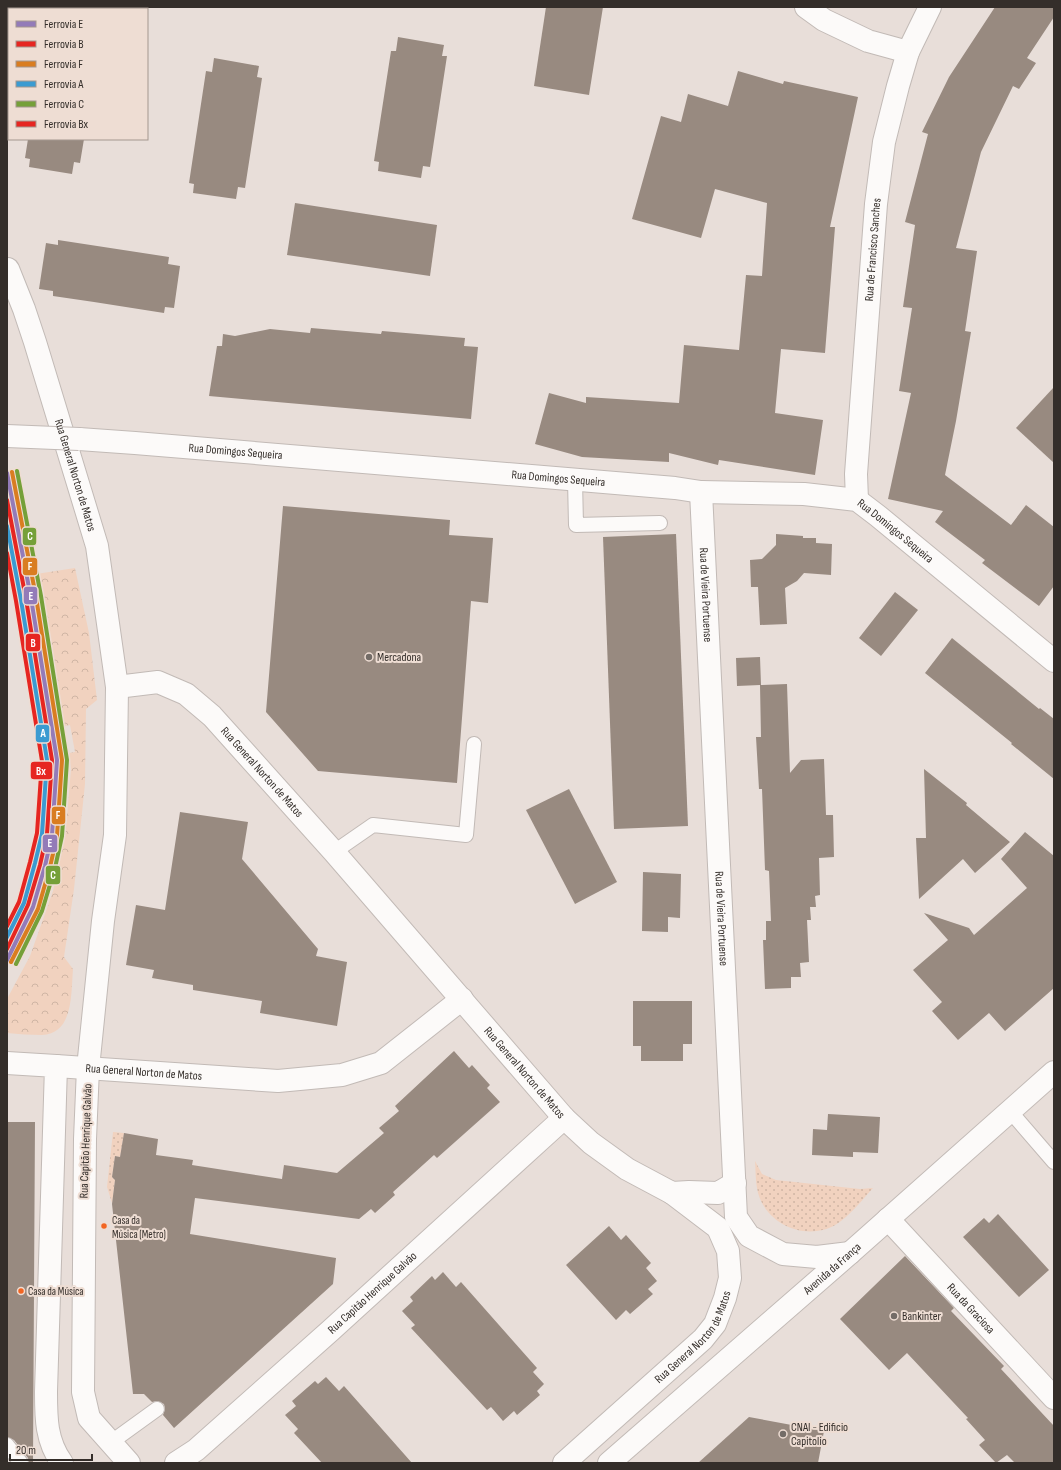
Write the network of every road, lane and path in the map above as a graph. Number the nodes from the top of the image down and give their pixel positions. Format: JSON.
{"nodes":[{"id":1,"x":806,"y":7,"type":"edge"},
{"id":2,"x":930,"y":7,"type":"edge"},
{"id":3,"x":908,"y":52,"type":"junction"},
{"id":4,"x":8,"y":269,"type":"dead end"},
{"id":5,"x":7,"y":436,"type":"edge"},
{"id":6,"x":575,"y":480,"type":"junction"},
{"id":7,"x":701,"y":492,"type":"junction"},
{"id":8,"x":857,"y":500,"type":"junction"},
{"id":9,"x":660,"y":523,"type":"dead end"},
{"id":10,"x":1054,"y":661,"type":"edge"},
{"id":11,"x":117,"y":687,"type":"junction"},
{"id":12,"x":474,"y":744,"type":"dead end"},
{"id":13,"x":334,"y":852,"type":"junction"},
{"id":14,"x":462,"y":999,"type":"junction"},
{"id":15,"x":7,"y":1063,"type":"edge"},
{"id":16,"x":56,"y":1066,"type":"junction"},
{"id":17,"x":88,"y":1068,"type":"junction"},
{"id":18,"x":1053,"y":1074,"type":"edge"},
{"id":19,"x":1010,"y":1111,"type":"junction"},
{"id":20,"x":564,"y":1118,"type":"junction"},
{"id":21,"x":1054,"y":1162,"type":"edge"},
{"id":22,"x":735,"y":1183,"type":"junction"},
{"id":23,"x":672,"y":1193,"type":"junction"},
{"id":24,"x":888,"y":1219,"type":"junction"},
{"id":25,"x":850,"y":1253,"type":"junction"},
{"id":26,"x":1054,"y":1398,"type":"edge"},
{"id":27,"x":157,"y":1409,"type":"dead end"},
{"id":28,"x":110,"y":1442,"type":"junction"},
{"id":29,"x":7,"y":1445,"type":"edge"},
{"id":30,"x":21,"y":1463,"type":"edge"},
{"id":31,"x":62,"y":1463,"type":"edge"},
{"id":32,"x":129,"y":1463,"type":"edge"},
{"id":33,"x":176,"y":1463,"type":"edge"},
{"id":34,"x":564,"y":1463,"type":"edge"},
{"id":35,"x":609,"y":1463,"type":"edge"}],
"edges":[{"from":1,"to":3,"type":"street"},
{"from":2,"to":3,"type":"street","name":"Rua de Francisco Sanches"},
{"from":3,"to":8,"type":"street","name":"Rua de Francisco Sanches"},
{"from":4,"to":11,"type":"street","name":"Rua General Norton de Matos"},
{"from":5,"to":6,"type":"street","name":"Rua Domingos Sequeira","bridge":true},
{"from":6,"to":7,"type":"street","name":"Rua Domingos Sequeira"},
{"from":6,"to":9,"type":"lane"},
{"from":7,"to":8,"type":"street","name":"Rua Domingos Sequeira"},
{"from":7,"to":22,"type":"street","name":"Rua de Vieira Portuense"},
{"from":8,"to":10,"type":"street","name":"Rua Domingos Sequeira"},
{"from":11,"to":13,"type":"street","name":"Rua General Norton de Matos"},
{"from":11,"to":17,"type":"street","name":"Rua General Norton de Matos"},
{"from":12,"to":13,"type":"lane"},
{"from":13,"to":14,"type":"street","name":"Rua General Norton de Matos"},
{"from":14,"to":17,"type":"street","name":"Rua General Norton de Matos"},
{"from":14,"to":20,"type":"street","name":"Rua General Norton de Matos"},
{"from":15,"to":16,"type":"street"},
{"from":16,"to":17,"type":"street"},
{"from":16,"to":31,"type":"street"},
{"from":17,"to":28,"type":"street","name":"Rua Capitão Henrique Galvão"},
{"from":18,"to":19,"type":"street","name":"Avenida da França"},
{"from":19,"to":21,"type":"lane"},
{"from":19,"to":24,"type":"street","name":"Avenida da França"},
{"from":20,"to":23,"type":"street","name":"Rua General Norton de Matos"},
{"from":20,"to":33,"type":"street","name":"Rua Capitão Henrique Galvão"},
{"from":22,"to":23,"type":"street"},
{"from":22,"to":25,"type":"street","name":"Rua de Vieira Portuense"},
{"from":23,"to":34,"type":"street","name":"Rua General Norton de Matos"},
{"from":24,"to":25,"type":"street","name":"Avenida da França"},
{"from":24,"to":26,"type":"street","name":"Rua da Graciosa"},
{"from":25,"to":35,"type":"street","name":"Avenida da França"},
{"from":27,"to":28,"type":"lane"},
{"from":28,"to":32,"type":"street","name":"Rua Capitão Henrique Galvão"},
{"from":29,"to":30,"type":"lane"}]}
